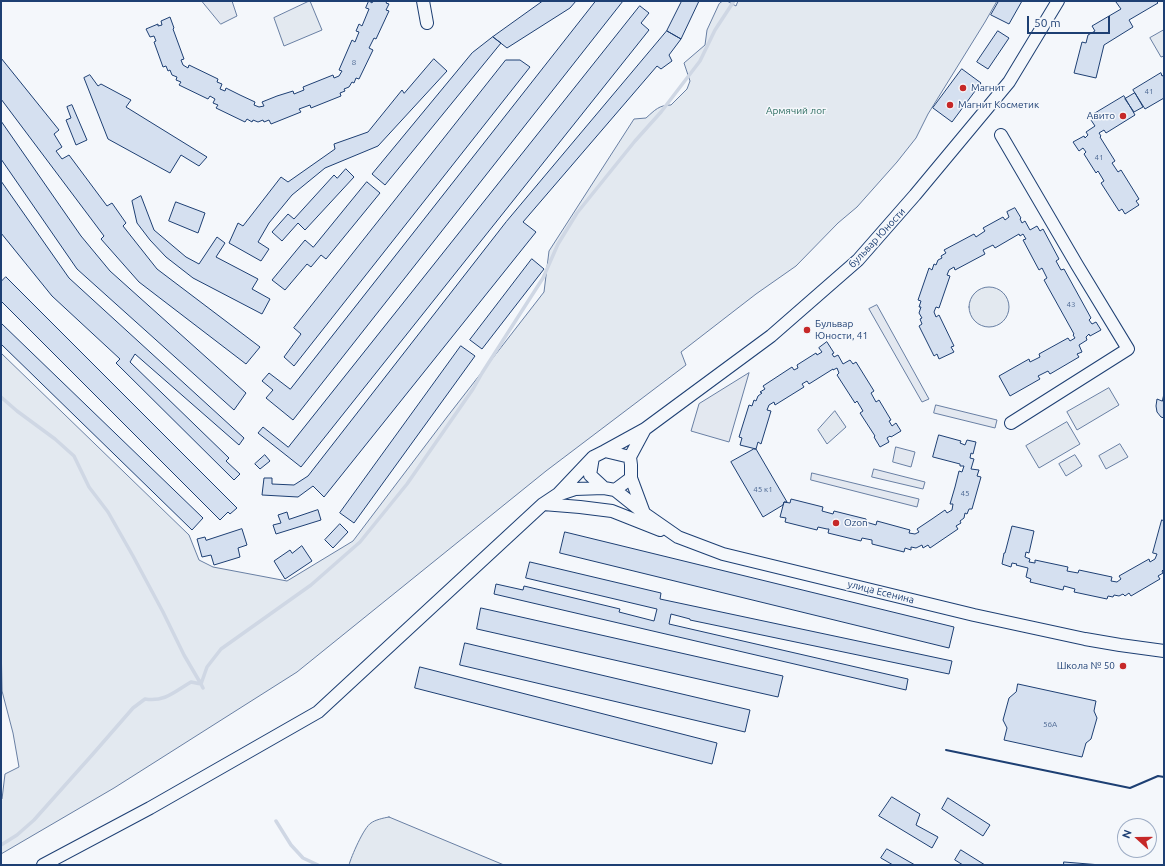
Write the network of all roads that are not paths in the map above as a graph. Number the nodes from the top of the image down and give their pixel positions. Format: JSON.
{"nodes":[{"id":1,"x":422,"y":1,"type":"edge"},
{"id":2,"x":1058,"y":1,"type":"edge"},
{"id":3,"x":428,"y":23,"type":"dead end"},
{"id":4,"x":1001,"y":134,"type":"dead end"},
{"id":5,"x":1011,"y":423,"type":"dead end"},
{"id":6,"x":645,"y":429,"type":"junction"},
{"id":7,"x":605,"y":451,"type":"junction"},
{"id":8,"x":593,"y":457,"type":"junction"},
{"id":9,"x":630,"y":457,"type":"junction"},
{"id":10,"x":631,"y":478,"type":"junction"},
{"id":11,"x":609,"y":489,"type":"junction"},
{"id":12,"x":558,"y":494,"type":"junction"},
{"id":13,"x":543,"y":504,"type":"junction"},
{"id":14,"x":645,"y":514,"type":"junction"},
{"id":15,"x":678,"y":537,"type":"junction"},
{"id":16,"x":1164,"y":651,"type":"edge"},
{"id":17,"x":43,"y":865,"type":"edge"}],
"edges":[{"from":1,"to":3,"type":"street"},
{"from":2,"to":6,"type":"street","name":"бульвар Юности"},
{"from":4,"to":5,"type":"street"},
{"from":6,"to":7,"type":"street","name":"бульвар Юности"},
{"from":6,"to":9,"type":"street"},
{"from":7,"to":8,"type":"street"},
{"from":7,"to":9,"type":"street"},
{"from":8,"to":11,"type":"street"},
{"from":8,"to":12,"type":"street"},
{"from":9,"to":10,"type":"street"},
{"from":10,"to":11,"type":"street"},
{"from":10,"to":14,"type":"street"},
{"from":11,"to":12,"type":"street"},
{"from":11,"to":14,"type":"street","name":"улица Есенина"},
{"from":12,"to":13,"type":"street"},
{"from":13,"to":15,"type":"street"},
{"from":13,"to":17,"type":"street"},
{"from":14,"to":15,"type":"street","name":"улица Есенина"},
{"from":15,"to":16,"type":"street","name":"улица Есенина"}]}
